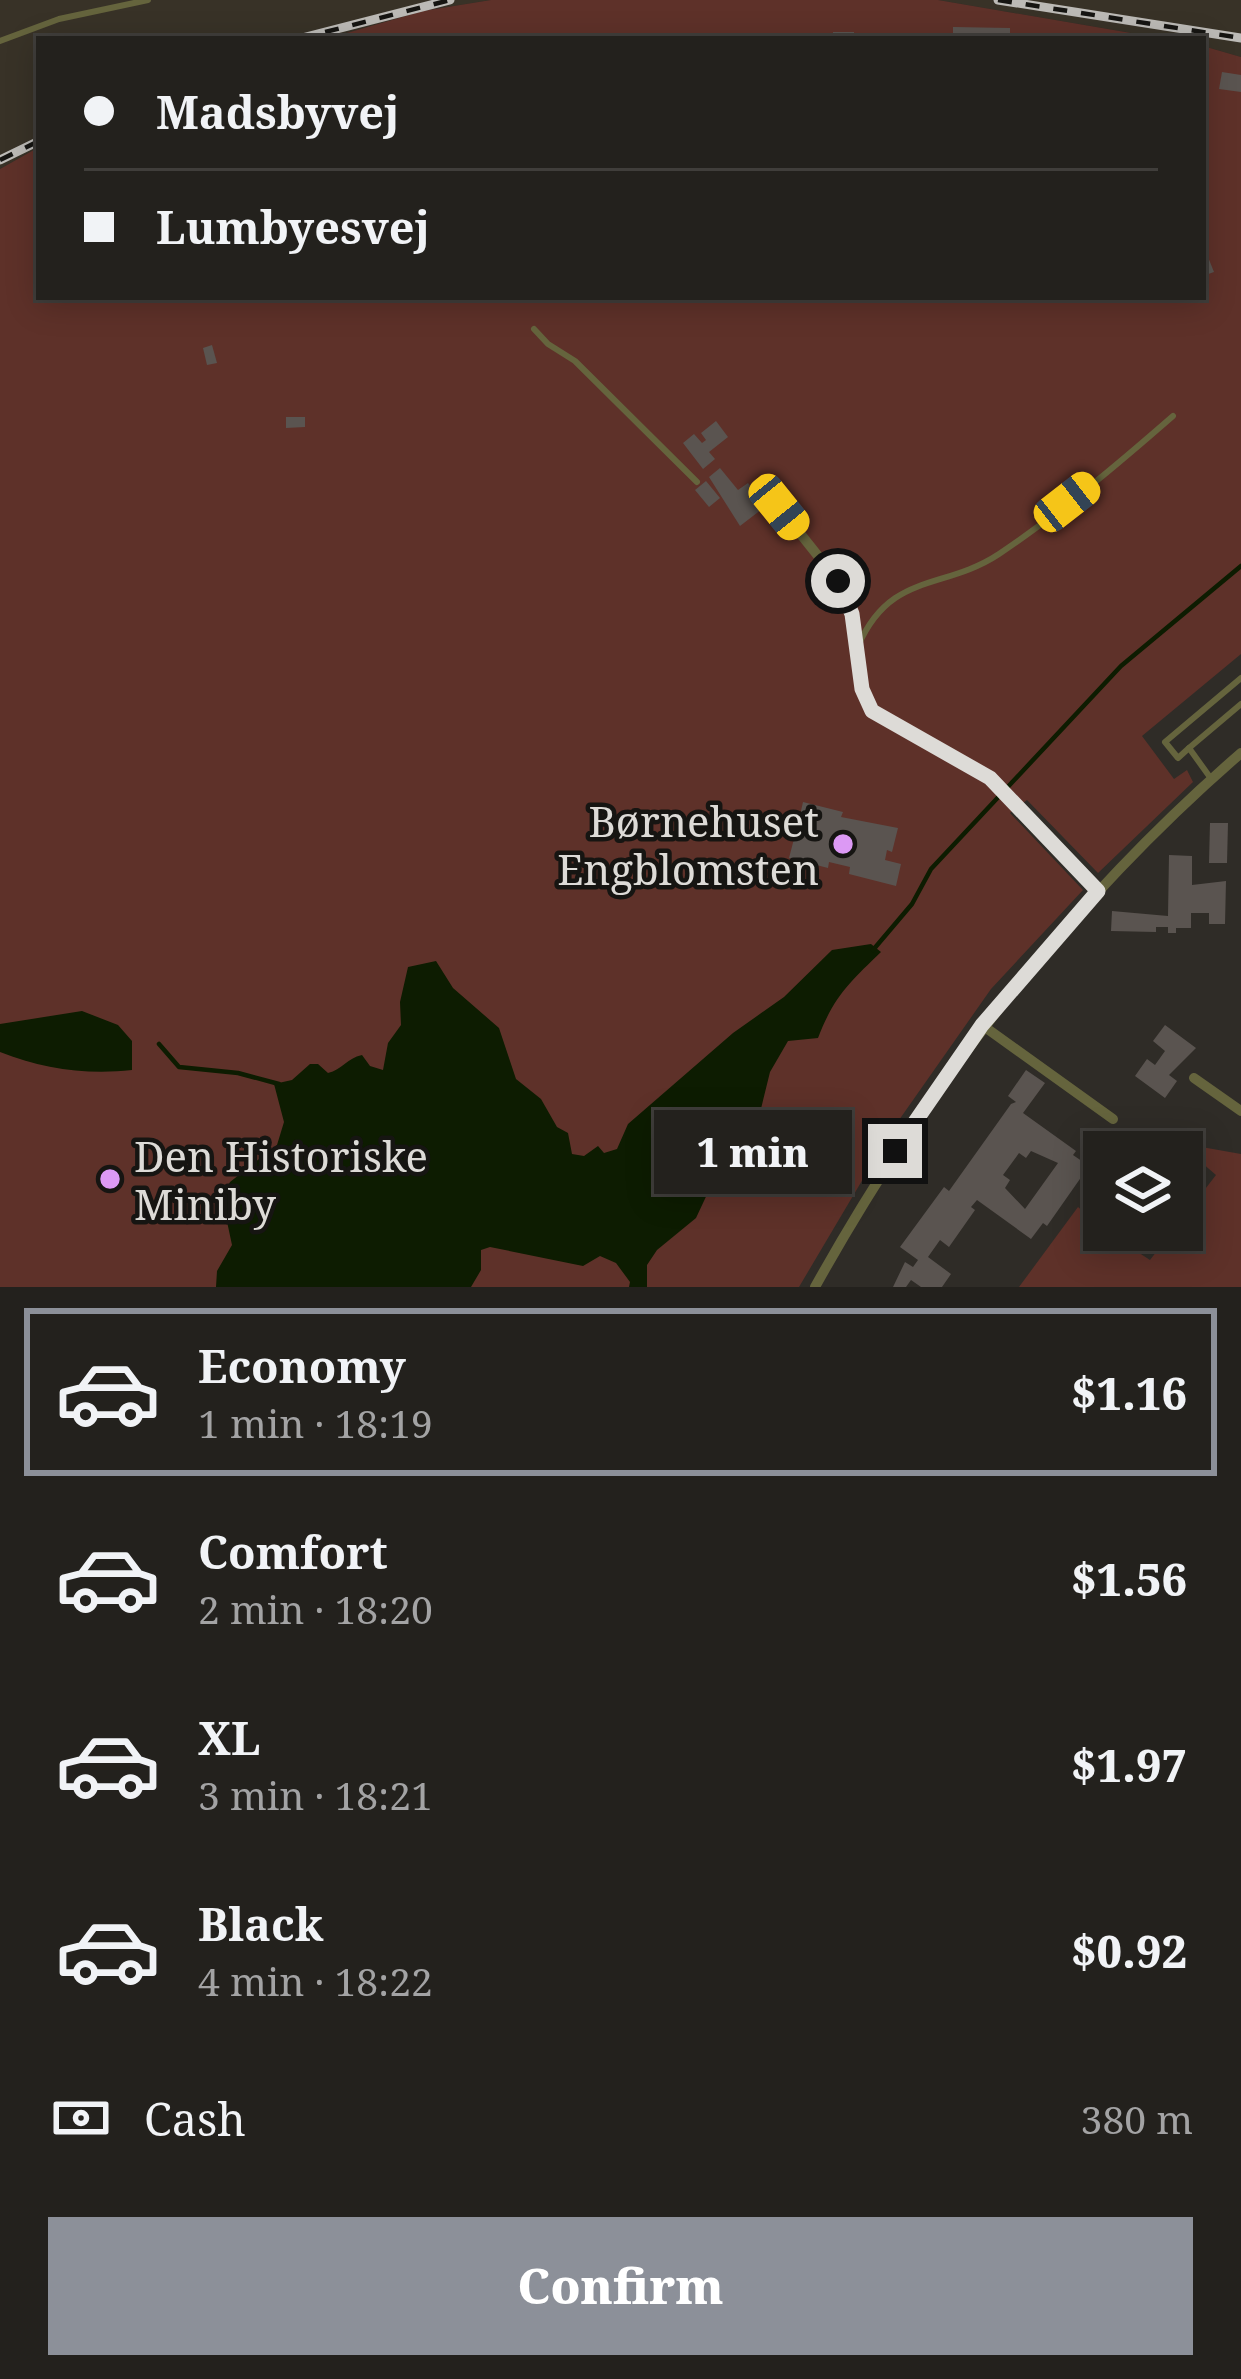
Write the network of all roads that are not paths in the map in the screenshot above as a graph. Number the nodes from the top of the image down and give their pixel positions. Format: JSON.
{"nodes":[{"id":1,"x":148,"y":0,"type":"edge"},
{"id":2,"x":0,"y":41,"type":"edge"},
{"id":3,"x":534,"y":329,"type":"dead end"},
{"id":4,"x":1173,"y":416,"type":"dead end"},
{"id":5,"x":698,"y":482,"type":"dead end"},
{"id":6,"x":779,"y":507,"type":"dead end"},
{"id":7,"x":857,"y":647,"type":"junction"},
{"id":8,"x":1241,"y":678,"type":"edge"},
{"id":9,"x":1241,"y":704,"type":"edge"},
{"id":10,"x":1189,"y":748,"type":"junction"},
{"id":11,"x":1238,"y":760,"type":"edge"},
{"id":12,"x":1212,"y":780,"type":"junction"},
{"id":13,"x":1098,"y":891,"type":"junction"},
{"id":14,"x":982,"y":1025,"type":"junction"},
{"id":15,"x":1193,"y":1078,"type":"dead end"},
{"id":16,"x":1241,"y":1111,"type":"edge"},
{"id":17,"x":1113,"y":1119,"type":"dead end"},
{"id":18,"x":815,"y":1287,"type":"edge"}],
"edges":[{"from":1,"to":2,"type":"lane"},
{"from":3,"to":5,"type":"lane"},
{"from":4,"to":7,"type":"lane"},
{"from":6,"to":7,"type":"street"},
{"from":7,"to":13,"type":"street"},
{"from":8,"to":10,"type":"lane"},
{"from":9,"to":10,"type":"lane"},
{"from":10,"to":12,"type":"lane"},
{"from":11,"to":12,"type":"street"},
{"from":12,"to":13,"type":"street"},
{"from":13,"to":14,"type":"street"},
{"from":14,"to":17,"type":"street"},
{"from":14,"to":18,"type":"street"},
{"from":15,"to":16,"type":"street"}]}
